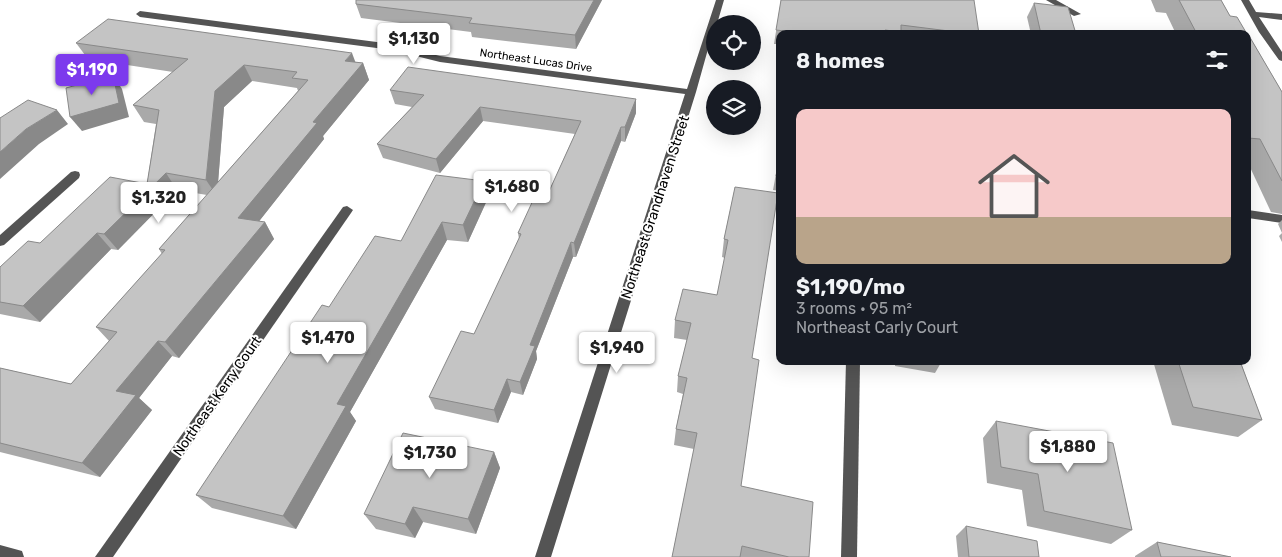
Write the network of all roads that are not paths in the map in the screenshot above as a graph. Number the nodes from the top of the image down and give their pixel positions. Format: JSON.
{"nodes":[{"id":1,"x":720,"y":0,"type":"edge"},
{"id":2,"x":1050,"y":0,"type":"edge"},
{"id":3,"x":1246,"y":0,"type":"edge"},
{"id":4,"x":140,"y":14,"type":"dead end"},
{"id":5,"x":1077,"y":14,"type":"dead end"},
{"id":6,"x":1253,"y":14,"type":"junction"},
{"id":7,"x":1282,"y":17,"type":"edge"},
{"id":8,"x":1282,"y":58,"type":"edge"},
{"id":9,"x":691,"y":92,"type":"junction"},
{"id":10,"x":75,"y":175,"type":"dead end"},
{"id":11,"x":347,"y":210,"type":"dead end"},
{"id":12,"x":1251,"y":214,"type":"edge"},
{"id":13,"x":1282,"y":219,"type":"edge"},
{"id":14,"x":0,"y":242,"type":"edge"},
{"id":15,"x":852,"y":365,"type":"edge"},
{"id":16,"x":0,"y":553,"type":"edge"},
{"id":17,"x":16,"y":557,"type":"edge"},
{"id":18,"x":104,"y":557,"type":"edge"},
{"id":19,"x":543,"y":557,"type":"edge"},
{"id":20,"x":849,"y":557,"type":"edge"}],
"edges":[{"from":1,"to":9,"type":"street","name":"Northeast Grandhaven Street"},
{"from":2,"to":5,"type":"street"},
{"from":3,"to":6,"type":"street"},
{"from":4,"to":9,"type":"street","name":"Northeast Lucas Drive"},
{"from":6,"to":7,"type":"street"},
{"from":6,"to":8,"type":"street"},
{"from":9,"to":19,"type":"street","name":"Northeast Grandhaven Street"},
{"from":10,"to":14,"type":"street"},
{"from":11,"to":18,"type":"street","name":"Northeast Kerry Court"},
{"from":12,"to":13,"type":"street"},
{"from":15,"to":20,"type":"street"},
{"from":16,"to":17,"type":"street"}]}
